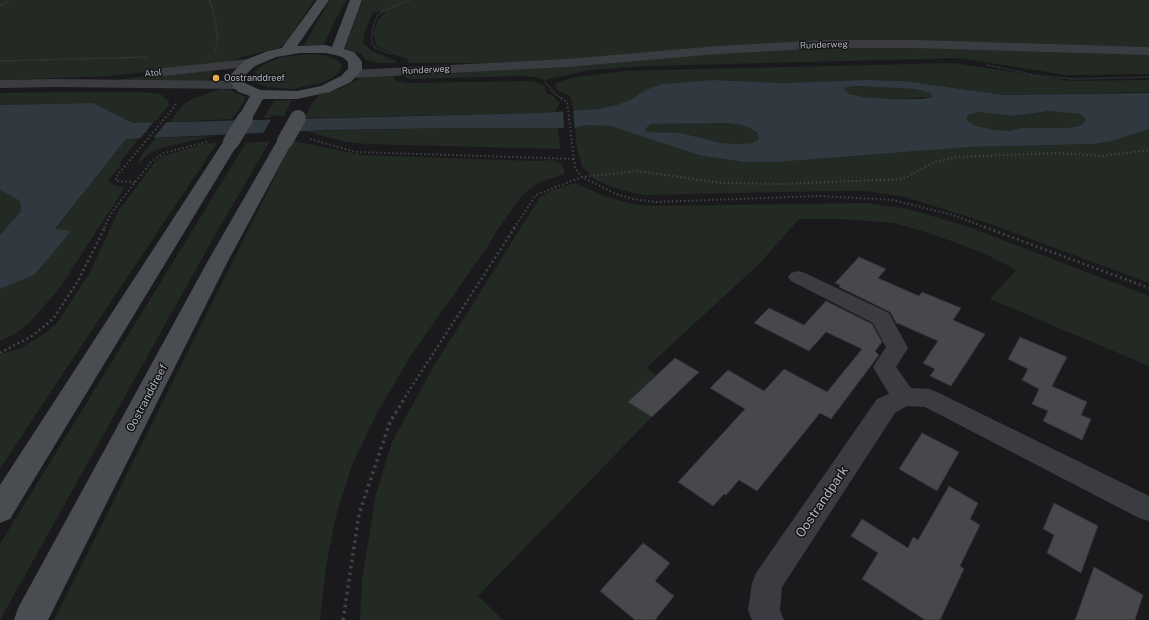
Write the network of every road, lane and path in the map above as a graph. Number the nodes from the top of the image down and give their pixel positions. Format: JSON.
{"nodes":[{"id":1,"x":9,"y":0,"type":"edge"},
{"id":2,"x":210,"y":0,"type":"edge"},
{"id":3,"x":323,"y":0,"type":"edge"},
{"id":4,"x":356,"y":0,"type":"edge"},
{"id":5,"x":410,"y":0,"type":"edge"},
{"id":6,"x":0,"y":6,"type":"edge"},
{"id":7,"x":287,"y":51,"type":"junction"},
{"id":8,"x":337,"y":51,"type":"junction"},
{"id":9,"x":1149,"y":51,"type":"edge"},
{"id":10,"x":220,"y":52,"type":"dead end"},
{"id":11,"x":151,"y":57,"type":"dead end"},
{"id":12,"x":0,"y":61,"type":"edge"},
{"id":13,"x":250,"y":63,"type":"junction"},
{"id":14,"x":980,"y":64,"type":"dead end"},
{"id":15,"x":401,"y":65,"type":"junction"},
{"id":16,"x":500,"y":66,"type":"junction"},
{"id":17,"x":354,"y":70,"type":"junction"},
{"id":18,"x":1149,"y":77,"type":"edge"},
{"id":19,"x":56,"y":83,"type":"junction"},
{"id":20,"x":546,"y":83,"type":"dead end"},
{"id":21,"x":0,"y":84,"type":"edge"},
{"id":22,"x":239,"y":85,"type":"junction"},
{"id":23,"x":311,"y":92,"type":"junction"},
{"id":24,"x":258,"y":94,"type":"junction"},
{"id":25,"x":168,"y":115,"type":"dead end"},
{"id":26,"x":304,"y":138,"type":"dead end"},
{"id":27,"x":221,"y":142,"type":"junction"},
{"id":28,"x":1149,"y":150,"type":"edge"},
{"id":29,"x":574,"y":159,"type":"junction"},
{"id":30,"x":582,"y":177,"type":"junction"},
{"id":31,"x":135,"y":182,"type":"junction"},
{"id":32,"x":798,"y":277,"type":"dead end"},
{"id":33,"x":1149,"y":288,"type":"edge"},
{"id":34,"x":0,"y":353,"type":"edge"},
{"id":35,"x":904,"y":397,"type":"junction"},
{"id":36,"x":1149,"y":509,"type":"edge"},
{"id":37,"x":0,"y":510,"type":"edge"},
{"id":38,"x":30,"y":620,"type":"edge"},
{"id":39,"x":343,"y":620,"type":"edge"},
{"id":40,"x":768,"y":620,"type":"edge"}],
"edges":[{"from":1,"to":6,"type":"path"},
{"from":2,"to":10,"type":"path"},
{"from":3,"to":7,"type":"main road"},
{"from":4,"to":8,"type":"main road"},
{"from":5,"to":15,"type":"path"},
{"from":7,"to":8,"type":"main road"},
{"from":7,"to":13,"type":"main road"},
{"from":8,"to":17,"type":"main road"},
{"from":9,"to":16,"type":"street","name":"Runderweg"},
{"from":11,"to":12,"type":"path"},
{"from":13,"to":19,"type":"street","name":"Atol"},
{"from":13,"to":22,"type":"main road"},
{"from":14,"to":18,"type":"path"},
{"from":15,"to":16,"type":"street","name":"Runderweg"},
{"from":15,"to":17,"type":"street","name":"Runderweg"},
{"from":16,"to":17,"type":"street","name":"Runderweg"},
{"from":17,"to":23,"type":"main road"},
{"from":19,"to":21,"type":"street","name":"Atol"},
{"from":19,"to":22,"type":"street","name":"Atol"},
{"from":20,"to":29,"type":"path"},
{"from":22,"to":24,"type":"main road"},
{"from":23,"to":24,"type":"main road"},
{"from":23,"to":38,"type":"main road","name":"Oostranddreef","bridge":true},
{"from":24,"to":27,"type":"main road","bridge":true},
{"from":25,"to":31,"type":"path"},
{"from":26,"to":29,"type":"path"},
{"from":27,"to":31,"type":"path"},
{"from":27,"to":37,"type":"main road"},
{"from":28,"to":30,"type":"path"},
{"from":29,"to":30,"type":"path"},
{"from":30,"to":33,"type":"path"},
{"from":30,"to":39,"type":"path"},
{"from":31,"to":34,"type":"path"},
{"from":32,"to":35,"type":"street"},
{"from":35,"to":36,"type":"street","name":"Oostrandpark"},
{"from":35,"to":40,"type":"street","name":"Oostrandpark"}]}
